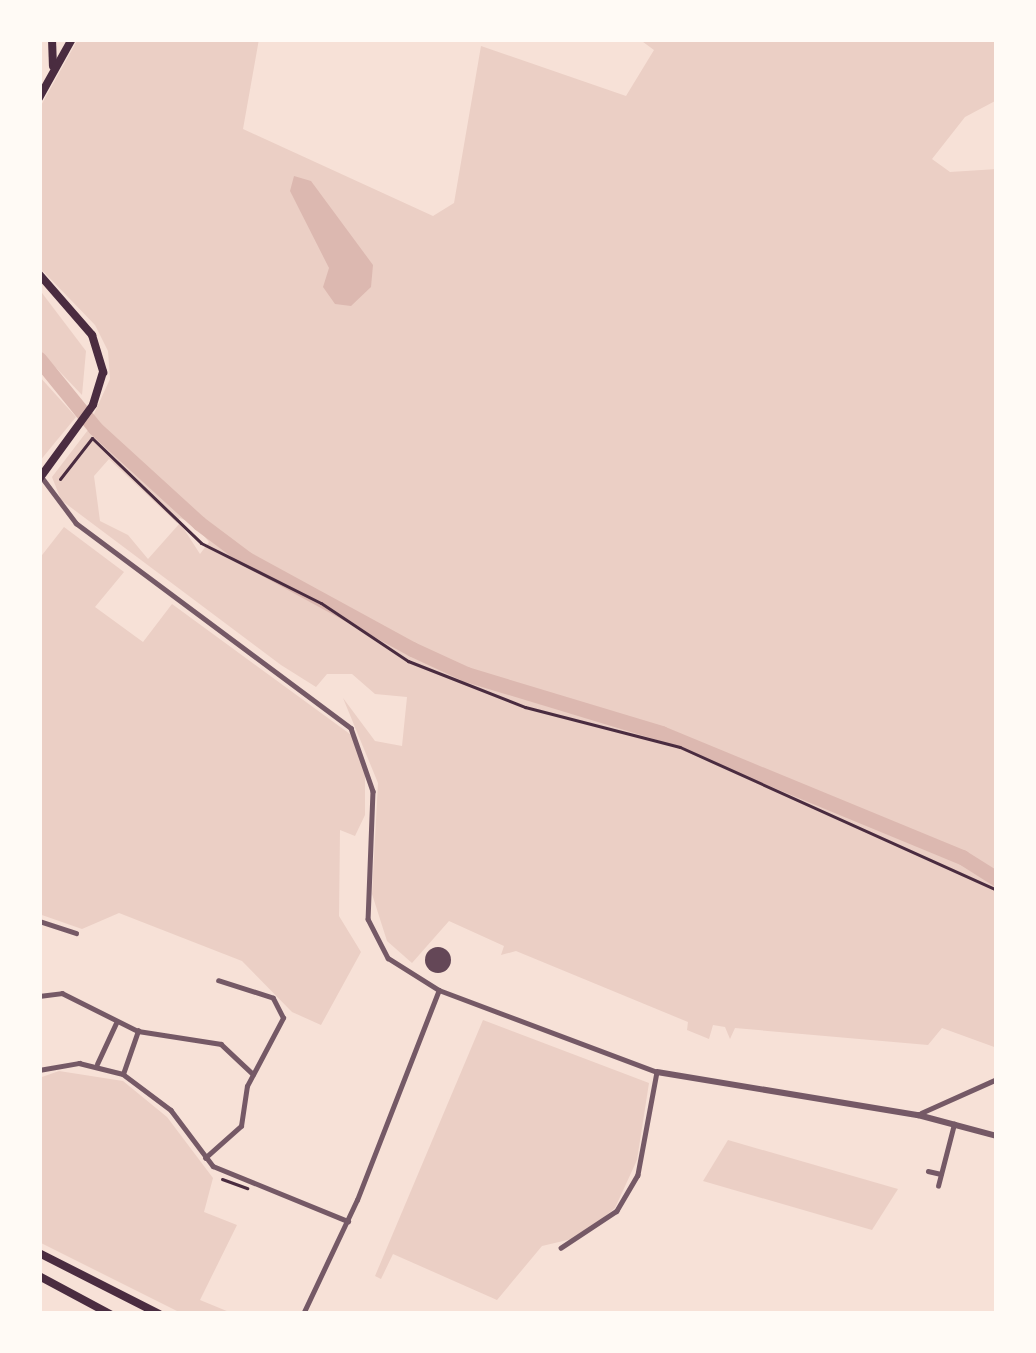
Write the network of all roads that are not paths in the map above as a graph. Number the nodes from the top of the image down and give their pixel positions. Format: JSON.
{"nodes":[{"id":1,"x":52,"y":39,"type":"edge"},
{"id":2,"x":72,"y":39,"type":"edge"},
{"id":3,"x":52,"y":68,"type":"junction"},
{"id":4,"x":39,"y":98,"type":"edge"},
{"id":5,"x":39,"y":274,"type":"edge"},
{"id":6,"x":41,"y":479,"type":"edge"},
{"id":7,"x":39,"y":921,"type":"edge"},
{"id":8,"x":76,"y":933,"type":"dead end"},
{"id":9,"x":219,"y":982,"type":"dead end"},
{"id":10,"x":439,"y":990,"type":"junction"},
{"id":11,"x":39,"y":997,"type":"edge"},
{"id":12,"x":116,"y":1023,"type":"junction"},
{"id":13,"x":138,"y":1031,"type":"junction"},
{"id":14,"x":98,"y":1064,"type":"junction"},
{"id":15,"x":39,"y":1070,"type":"edge"},
{"id":16,"x":657,"y":1072,"type":"junction"},
{"id":17,"x":123,"y":1074,"type":"junction"},
{"id":18,"x":254,"y":1074,"type":"junction"},
{"id":19,"x":997,"y":1079,"type":"edge"},
{"id":20,"x":918,"y":1115,"type":"junction"},
{"id":21,"x":954,"y":1124,"type":"junction"},
{"id":22,"x":997,"y":1136,"type":"edge"},
{"id":23,"x":205,"y":1158,"type":"junction"},
{"id":24,"x":928,"y":1171,"type":"dead end"},
{"id":25,"x":941,"y":1174,"type":"junction"},
{"id":26,"x":938,"y":1186,"type":"dead end"},
{"id":27,"x":348,"y":1221,"type":"junction"},
{"id":28,"x":562,"y":1248,"type":"dead end"},
{"id":29,"x":39,"y":1253,"type":"edge"},
{"id":30,"x":39,"y":1276,"type":"edge"},
{"id":31,"x":110,"y":1314,"type":"edge"},
{"id":32,"x":159,"y":1314,"type":"edge"},
{"id":33,"x":303,"y":1314,"type":"edge"}],
"edges":[{"from":1,"to":3,"type":"main road"},
{"from":2,"to":3,"type":"main road"},
{"from":3,"to":4,"type":"main road"},
{"from":5,"to":6,"type":"main road"},
{"from":6,"to":10,"type":"street"},
{"from":7,"to":8,"type":"street"},
{"from":9,"to":18,"type":"street"},
{"from":10,"to":16,"type":"street"},
{"from":10,"to":27,"type":"street"},
{"from":11,"to":12,"type":"street"},
{"from":12,"to":13,"type":"street"},
{"from":12,"to":14,"type":"street"},
{"from":13,"to":17,"type":"street"},
{"from":13,"to":18,"type":"street"},
{"from":14,"to":15,"type":"street"},
{"from":14,"to":17,"type":"street"},
{"from":16,"to":20,"type":"street"},
{"from":16,"to":28,"type":"street"},
{"from":17,"to":23,"type":"street"},
{"from":18,"to":23,"type":"street"},
{"from":19,"to":20,"type":"street"},
{"from":20,"to":21,"type":"street"},
{"from":21,"to":22,"type":"street"},
{"from":21,"to":25,"type":"street"},
{"from":23,"to":27,"type":"street"},
{"from":24,"to":25,"type":"street"},
{"from":25,"to":26,"type":"street"},
{"from":27,"to":33,"type":"street"},
{"from":29,"to":32,"type":"main road"},
{"from":30,"to":31,"type":"main road"}]}
